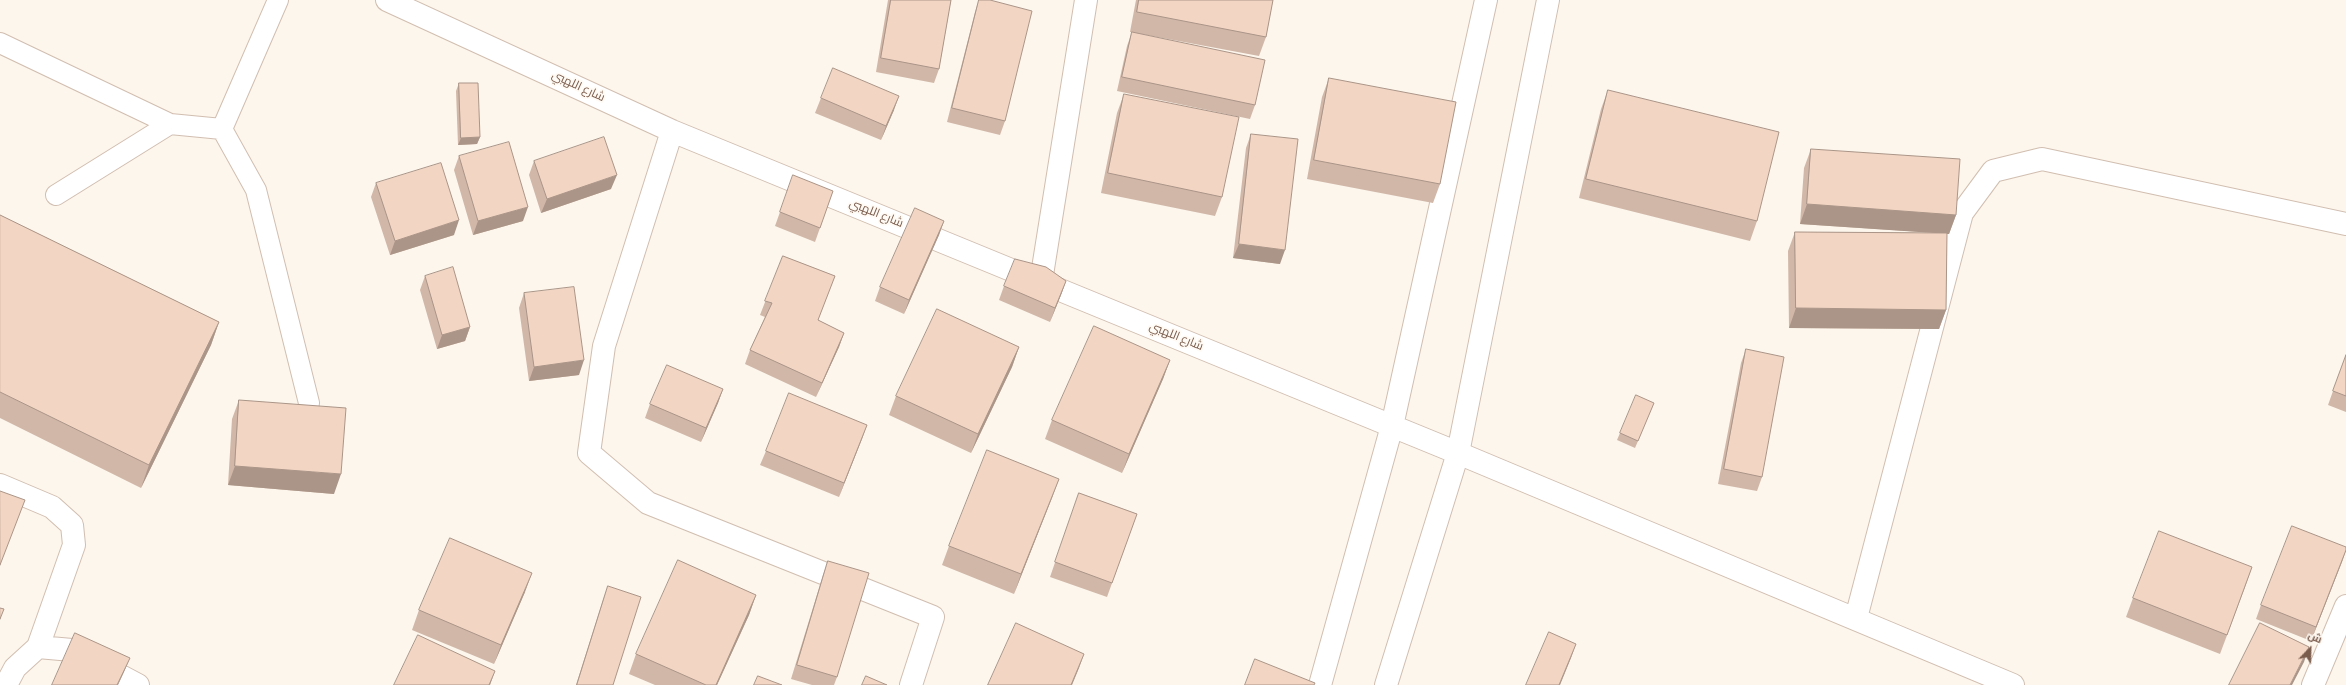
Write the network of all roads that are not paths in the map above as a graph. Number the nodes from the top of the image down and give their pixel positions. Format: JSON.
{"nodes":[{"id":1,"x":278,"y":0,"type":"edge"},
{"id":2,"x":387,"y":0,"type":"edge"},
{"id":3,"x":1086,"y":0,"type":"edge"},
{"id":4,"x":1486,"y":0,"type":"edge"},
{"id":5,"x":1548,"y":0,"type":"edge"},
{"id":6,"x":0,"y":43,"type":"edge"},
{"id":7,"x":170,"y":124,"type":"junction"},
{"id":8,"x":222,"y":129,"type":"junction"},
{"id":9,"x":672,"y":131,"type":"junction"},
{"id":10,"x":56,"y":195,"type":"dead end"},
{"id":11,"x":2346,"y":224,"type":"edge"},
{"id":12,"x":1040,"y":281,"type":"junction"},
{"id":13,"x":309,"y":403,"type":"dead end"},
{"id":14,"x":1392,"y":426,"type":"junction"},
{"id":15,"x":1458,"y":453,"type":"junction"},
{"id":16,"x":0,"y":485,"type":"edge"},
{"id":17,"x":2346,"y":606,"type":"edge"},
{"id":18,"x":1856,"y":618,"type":"junction"},
{"id":19,"x":38,"y":647,"type":"junction"},
{"id":20,"x":6,"y":685,"type":"edge"},
{"id":21,"x":138,"y":685,"type":"edge"},
{"id":22,"x":911,"y":685,"type":"edge"},
{"id":23,"x":1320,"y":685,"type":"edge"},
{"id":24,"x":1386,"y":685,"type":"edge"},
{"id":25,"x":2013,"y":685,"type":"edge"},
{"id":26,"x":2313,"y":685,"type":"edge"}],
"edges":[{"from":1,"to":8,"type":"lane"},
{"from":2,"to":9,"type":"street","name":"شارع اللهبي"},
{"from":3,"to":12,"type":"street"},
{"from":4,"to":14,"type":"street"},
{"from":5,"to":15,"type":"street"},
{"from":6,"to":7,"type":"lane"},
{"from":7,"to":8,"type":"lane"},
{"from":7,"to":10,"type":"lane"},
{"from":8,"to":13,"type":"lane"},
{"from":9,"to":12,"type":"street","name":"شارع اللهبي"},
{"from":9,"to":22,"type":"street"},
{"from":11,"to":18,"type":"street"},
{"from":12,"to":14,"type":"street","name":"شارع اللهبي"},
{"from":14,"to":15,"type":"street","name":"شارع اللهبي"},
{"from":14,"to":23,"type":"street"},
{"from":15,"to":18,"type":"street","name":"شارع اللهبي"},
{"from":15,"to":24,"type":"street"},
{"from":16,"to":19,"type":"street"},
{"from":17,"to":26,"type":"street"},
{"from":18,"to":25,"type":"street","name":"شارع اللهبي"},
{"from":19,"to":20,"type":"street"},
{"from":19,"to":21,"type":"street"}]}
